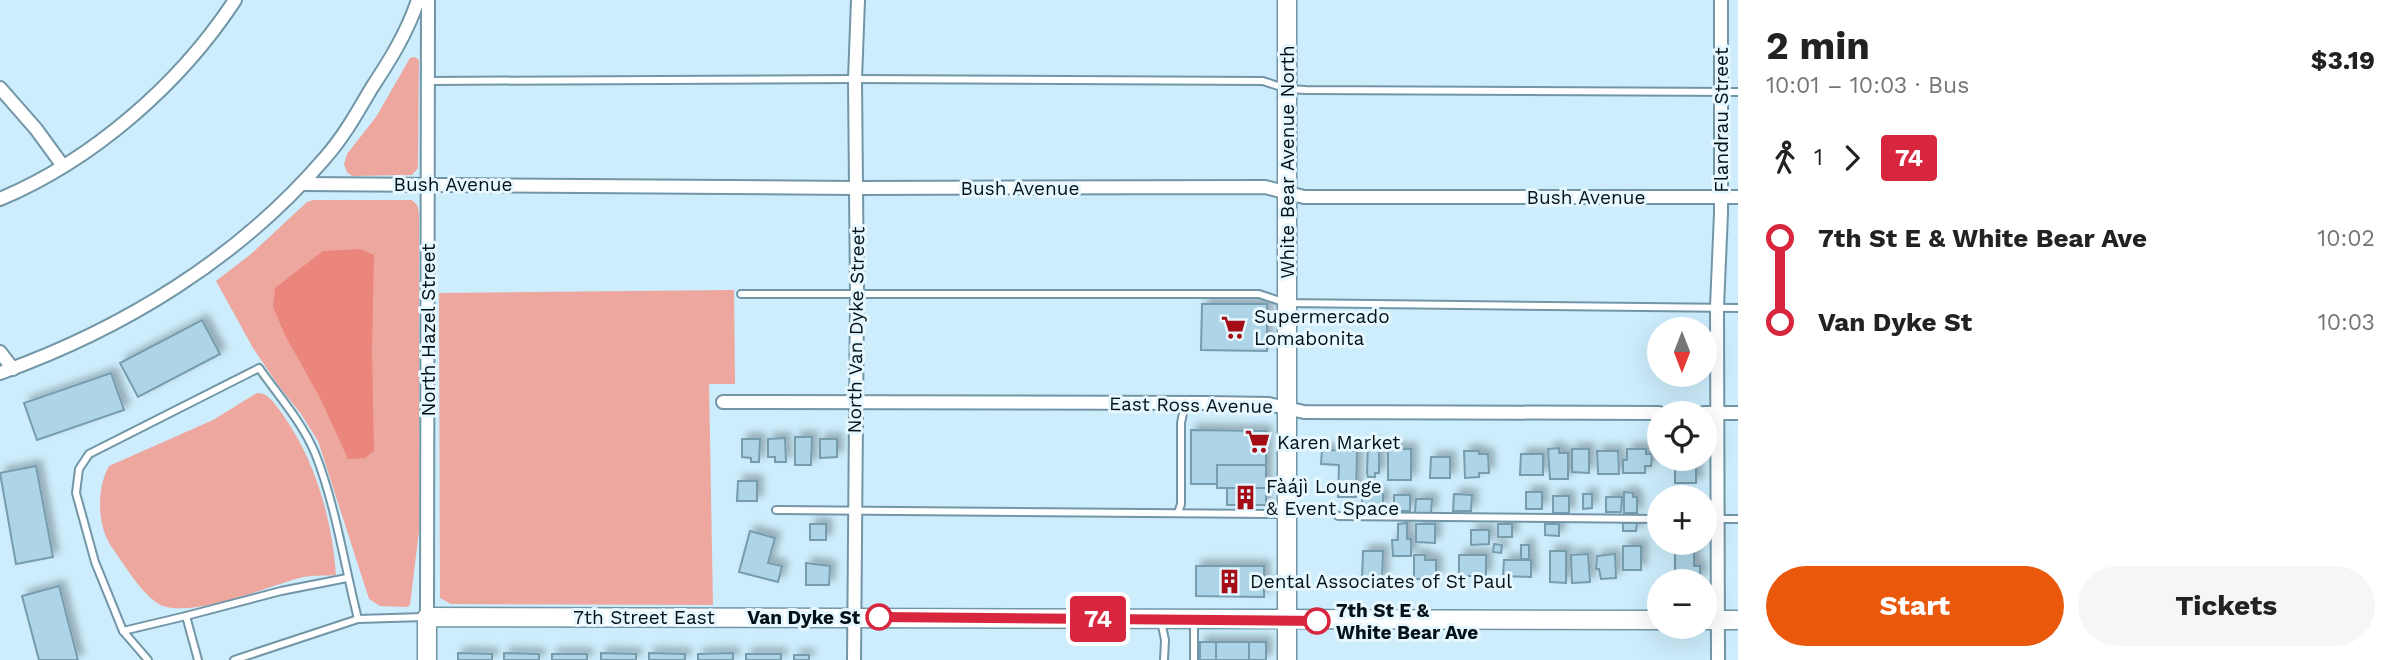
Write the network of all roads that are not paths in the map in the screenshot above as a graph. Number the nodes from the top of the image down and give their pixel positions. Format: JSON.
{"nodes":[{"id":1,"x":235,"y":0,"type":"edge"},
{"id":2,"x":418,"y":0,"type":"edge"},
{"id":3,"x":428,"y":0,"type":"edge"},
{"id":4,"x":858,"y":0,"type":"edge"},
{"id":5,"x":1287,"y":0,"type":"edge"},
{"id":6,"x":1721,"y":0,"type":"edge"},
{"id":7,"x":856,"y":79,"type":"junction"},
{"id":8,"x":428,"y":81,"type":"junction"},
{"id":9,"x":0,"y":88,"type":"edge"},
{"id":10,"x":1287,"y":89,"type":"junction"},
{"id":11,"x":1721,"y":92,"type":"junction"},
{"id":12,"x":1738,"y":92,"type":"edge"},
{"id":13,"x":64,"y":166,"type":"junction"},
{"id":14,"x":302,"y":184,"type":"junction"},
{"id":15,"x":428,"y":184,"type":"junction"},
{"id":16,"x":857,"y":188,"type":"junction"},
{"id":17,"x":1288,"y":192,"type":"junction"},
{"id":18,"x":1721,"y":197,"type":"junction"},
{"id":19,"x":1738,"y":197,"type":"edge"},
{"id":20,"x":0,"y":199,"type":"edge"},
{"id":21,"x":741,"y":294,"type":"dead end"},
{"id":22,"x":857,"y":295,"type":"junction"},
{"id":23,"x":1286,"y":303,"type":"junction"},
{"id":24,"x":1717,"y":307,"type":"junction"},
{"id":25,"x":1738,"y":307,"type":"edge"},
{"id":26,"x":0,"y":352,"type":"edge"},
{"id":27,"x":6,"y":371,"type":"edge"},
{"id":28,"x":1712,"y":401,"type":"edge"},
{"id":29,"x":723,"y":402,"type":"dead end"},
{"id":30,"x":1185,"y":403,"type":"junction"},
{"id":31,"x":855,"y":404,"type":"junction"},
{"id":32,"x":1286,"y":408,"type":"junction"},
{"id":33,"x":1647,"y":413,"type":"edge"},
{"id":34,"x":1717,"y":413,"type":"edge"},
{"id":35,"x":1738,"y":413,"type":"edge"},
{"id":36,"x":776,"y":510,"type":"dead end"},
{"id":37,"x":855,"y":511,"type":"junction"},
{"id":38,"x":1178,"y":513,"type":"junction"},
{"id":39,"x":1286,"y":514,"type":"junction"},
{"id":40,"x":1338,"y":516,"type":"dead end"},
{"id":41,"x":1647,"y":519,"type":"edge"},
{"id":42,"x":1717,"y":519,"type":"edge"},
{"id":43,"x":1738,"y":519,"type":"edge"},
{"id":44,"x":347,"y":578,"type":"junction"},
{"id":45,"x":186,"y":616,"type":"junction"},
{"id":46,"x":427,"y":617,"type":"junction"},
{"id":47,"x":854,"y":617,"type":"junction"},
{"id":48,"x":358,"y":619,"type":"junction"},
{"id":49,"x":1161,"y":619,"type":"junction"},
{"id":50,"x":1194,"y":620,"type":"junction"},
{"id":51,"x":1287,"y":620,"type":"junction"},
{"id":52,"x":1647,"y":620,"type":"edge"},
{"id":53,"x":1717,"y":620,"type":"edge"},
{"id":54,"x":1738,"y":620,"type":"edge"},
{"id":55,"x":123,"y":631,"type":"junction"},
{"id":56,"x":1714,"y":639,"type":"edge"},
{"id":57,"x":148,"y":660,"type":"edge"},
{"id":58,"x":198,"y":660,"type":"edge"},
{"id":59,"x":234,"y":660,"type":"edge"},
{"id":60,"x":427,"y":660,"type":"edge"},
{"id":61,"x":854,"y":660,"type":"edge"},
{"id":62,"x":1164,"y":660,"type":"edge"},
{"id":63,"x":1194,"y":660,"type":"edge"},
{"id":64,"x":1287,"y":660,"type":"edge"},
{"id":65,"x":1718,"y":660,"type":"edge"}],
"edges":[{"from":1,"to":13,"type":"street"},
{"from":2,"to":14,"type":"street"},
{"from":3,"to":8,"type":"street","name":"North Hazel Street"},
{"from":4,"to":7,"type":"street","name":"North Van Dyke Street"},
{"from":5,"to":10,"type":"street","name":"White Bear Avenue North"},
{"from":6,"to":11,"type":"street","name":"Flandrau Street"},
{"from":7,"to":8,"type":"lane"},
{"from":7,"to":10,"type":"lane"},
{"from":7,"to":16,"type":"street","name":"North Van Dyke Street"},
{"from":8,"to":15,"type":"street","name":"North Hazel Street"},
{"from":9,"to":13,"type":"street"},
{"from":10,"to":11,"type":"lane"},
{"from":10,"to":17,"type":"street","name":"White Bear Avenue North"},
{"from":11,"to":12,"type":"lane"},
{"from":11,"to":18,"type":"street","name":"Flandrau Street"},
{"from":13,"to":20,"type":"street"},
{"from":14,"to":15,"type":"street","name":"Bush Avenue"},
{"from":14,"to":27,"type":"street"},
{"from":15,"to":16,"type":"street","name":"Bush Avenue"},
{"from":15,"to":46,"type":"street","name":"North Hazel Street"},
{"from":16,"to":17,"type":"street","name":"Bush Avenue"},
{"from":16,"to":22,"type":"street","name":"North Van Dyke Street"},
{"from":17,"to":18,"type":"street","name":"Bush Avenue"},
{"from":17,"to":23,"type":"street","name":"White Bear Avenue North"},
{"from":18,"to":19,"type":"street","name":"Bush Avenue"},
{"from":18,"to":24,"type":"street","name":"Flandrau Street"},
{"from":21,"to":22,"type":"lane"},
{"from":22,"to":23,"type":"lane"},
{"from":22,"to":31,"type":"street","name":"North Van Dyke Street"},
{"from":23,"to":24,"type":"lane"},
{"from":23,"to":32,"type":"street","name":"White Bear Avenue North"},
{"from":24,"to":25,"type":"lane"},
{"from":24,"to":28,"type":"street","name":"Flandrau Street"},
{"from":26,"to":27,"type":"street"},
{"from":29,"to":31,"type":"street","name":"East Ross Avenue"},
{"from":30,"to":31,"type":"street","name":"East Ross Avenue"},
{"from":30,"to":32,"type":"street","name":"East Ross Avenue"},
{"from":30,"to":38,"type":"lane"},
{"from":31,"to":37,"type":"street","name":"North Van Dyke Street"},
{"from":32,"to":33,"type":"street","name":"East Ross Avenue"},
{"from":32,"to":39,"type":"street","name":"White Bear Avenue North"},
{"from":34,"to":35,"type":"street"},
{"from":36,"to":37,"type":"lane"},
{"from":37,"to":38,"type":"lane"},
{"from":37,"to":47,"type":"street","name":"North Van Dyke Street"},
{"from":38,"to":39,"type":"lane"},
{"from":39,"to":51,"type":"street","name":"White Bear Avenue North"},
{"from":40,"to":41,"type":"lane"},
{"from":42,"to":43,"type":"lane"},
{"from":44,"to":45,"type":"lane"},
{"from":44,"to":48,"type":"lane"},
{"from":44,"to":55,"type":"lane"},
{"from":45,"to":55,"type":"lane"},
{"from":45,"to":58,"type":"lane"},
{"from":46,"to":47,"type":"street","name":"7th Street East"},
{"from":46,"to":48,"type":"lane"},
{"from":46,"to":60,"type":"street","name":"North Hazel Street"},
{"from":47,"to":49,"type":"street","name":"7th Street East"},
{"from":47,"to":61,"type":"street","name":"North Van Dyke Street"},
{"from":48,"to":59,"type":"lane"},
{"from":49,"to":50,"type":"street","name":"7th Street East"},
{"from":49,"to":62,"type":"lane"},
{"from":50,"to":51,"type":"street","name":"7th Street East"},
{"from":50,"to":63,"type":"lane"},
{"from":51,"to":52,"type":"street","name":"7th Street East"},
{"from":51,"to":64,"type":"street","name":"White Bear Avenue North"},
{"from":53,"to":54,"type":"street"},
{"from":55,"to":57,"type":"lane"},
{"from":56,"to":65,"type":"street","name":"Flandrau Street"}]}
